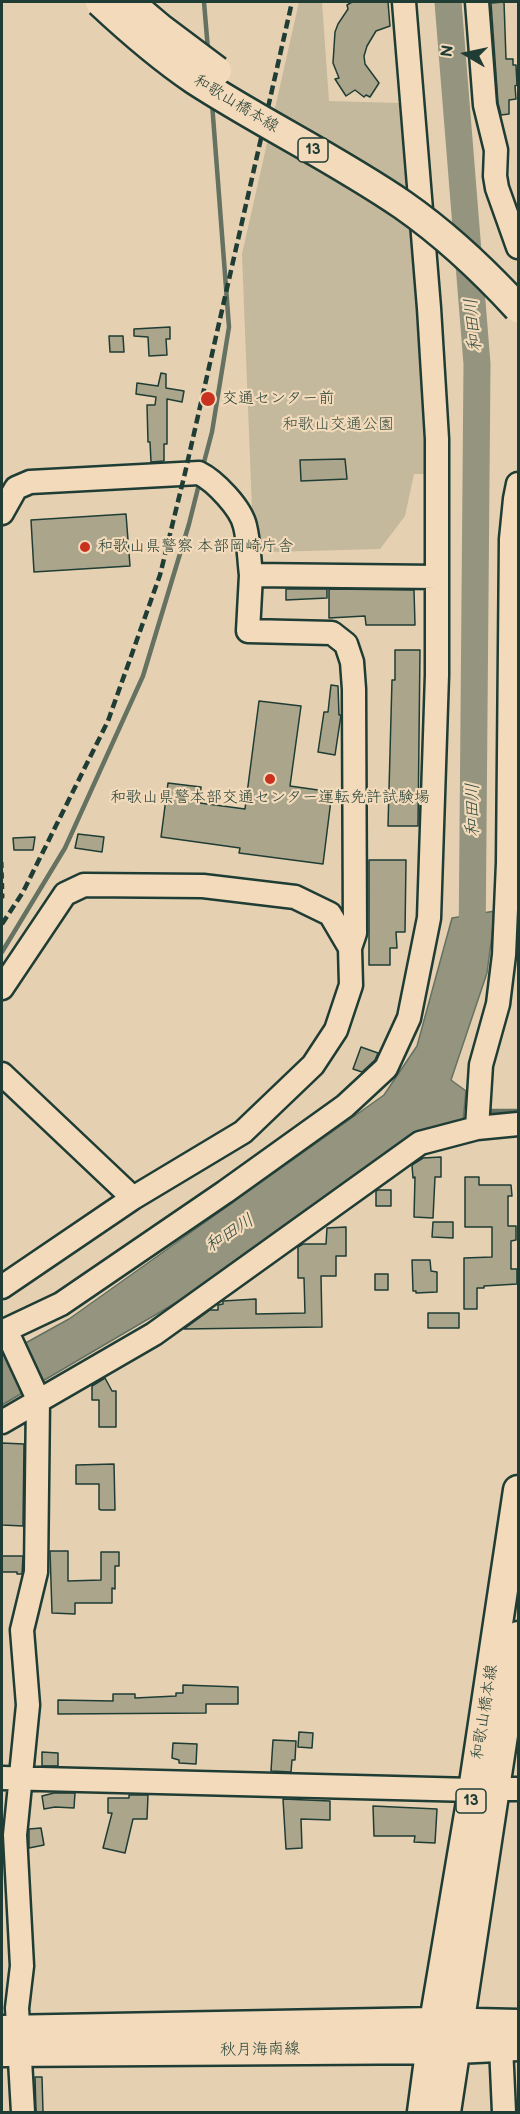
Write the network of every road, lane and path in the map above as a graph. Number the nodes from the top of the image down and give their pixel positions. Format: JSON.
{"nodes":[{"id":1,"x":100,"y":2,"type":"edge"},
{"id":2,"x":129,"y":2,"type":"edge"},
{"id":3,"x":404,"y":2,"type":"edge"},
{"id":4,"x":477,"y":2,"type":"edge"},
{"id":5,"x":519,"y":247,"type":"edge"},
{"id":6,"x":519,"y":281,"type":"edge"},
{"id":7,"x":519,"y":308,"type":"edge"},
{"id":8,"x":519,"y":484,"type":"edge"},
{"id":9,"x":2,"y":513,"type":"edge"},
{"id":10,"x":251,"y":575,"type":"junction"},
{"id":11,"x":437,"y":577,"type":"junction"},
{"id":12,"x":2,"y":862,"type":"edge"},
{"id":13,"x":513,"y":862,"type":"edge"},
{"id":14,"x":2,"y":898,"type":"edge"},
{"id":15,"x":350,"y":948,"type":"junction"},
{"id":16,"x":2,"y":988,"type":"edge"},
{"id":17,"x":2,"y":1074,"type":"edge"},
{"id":18,"x":519,"y":1124,"type":"edge"},
{"id":19,"x":477,"y":1128,"type":"junction"},
{"id":20,"x":133,"y":1198,"type":"junction"},
{"id":21,"x":2,"y":1287,"type":"edge"},
{"id":22,"x":5,"y":1333,"type":"edge"},
{"id":23,"x":38,"y":1399,"type":"junction"},
{"id":24,"x":2,"y":1422,"type":"edge"},
{"id":25,"x":519,"y":1490,"type":"edge"},
{"id":26,"x":519,"y":1636,"type":"edge"},
{"id":27,"x":12,"y":1778,"type":"edge"},
{"id":28,"x":496,"y":1789,"type":"edge"},
{"id":29,"x":519,"y":2024,"type":"edge"},
{"id":30,"x":445,"y":2036,"type":"junction"},
{"id":31,"x":10,"y":2040,"type":"edge"},
{"id":32,"x":510,"y":2046,"type":"edge"},
{"id":33,"x":23,"y":2112,"type":"edge"},
{"id":34,"x":422,"y":2112,"type":"edge"},
{"id":35,"x":447,"y":2112,"type":"edge"},
{"id":36,"x":504,"y":2112,"type":"edge"}],
"edges":[{"from":1,"to":7,"type":"main road","name":"和歌山橋本線","number":"13","bridge":true},
{"from":2,"to":6,"type":"main road","name":"和歌山橋本線","number":"13","bridge":true},
{"from":3,"to":11,"type":"street"},
{"from":4,"to":5,"type":"street"},
{"from":8,"to":13,"type":"street"},
{"from":9,"to":10,"type":"street"},
{"from":10,"to":11,"type":"street"},
{"from":10,"to":15,"type":"street"},
{"from":11,"to":22,"type":"street"},
{"from":12,"to":14,"type":"path"},
{"from":13,"to":19,"type":"street"},
{"from":15,"to":16,"type":"street"},
{"from":15,"to":20,"type":"street"},
{"from":17,"to":20,"type":"street"},
{"from":18,"to":19,"type":"street"},
{"from":19,"to":23,"type":"street"},
{"from":20,"to":21,"type":"street"},
{"from":22,"to":23,"type":"street"},
{"from":23,"to":24,"type":"street"},
{"from":23,"to":27,"type":"street"},
{"from":25,"to":28,"type":"main road","name":"和歌山橋本線","number":"13"},
{"from":26,"to":28,"type":"main road","name":"和歌山橋本線","number":"13"},
{"from":27,"to":28,"type":"street"},
{"from":27,"to":31,"type":"street"},
{"from":28,"to":30,"type":"main road","name":"和歌山橋本線","number":"13"},
{"from":29,"to":30,"type":"main road","name":"秋月海南線"},
{"from":30,"to":31,"type":"main road","name":"秋月海南線"},
{"from":30,"to":32,"type":"main road","name":"秋月海南線"},
{"from":30,"to":34,"type":"main road","name":"和歌山橋本線","number":"13"},
{"from":30,"to":35,"type":"main road","name":"和歌山橋本線","number":"13"},
{"from":31,"to":33,"type":"street"},
{"from":32,"to":36,"type":"street"}]}
